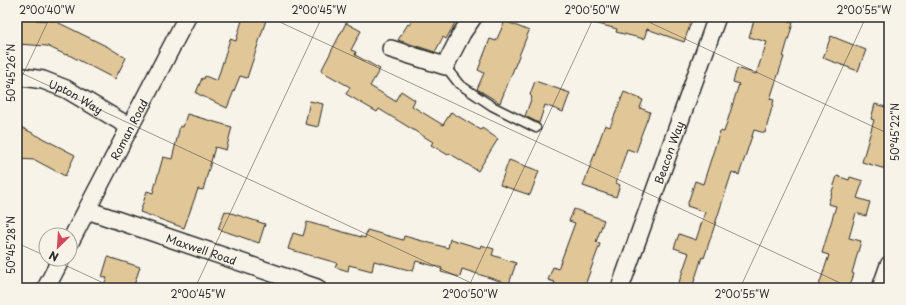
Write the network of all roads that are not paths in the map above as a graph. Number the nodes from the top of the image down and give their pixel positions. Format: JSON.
{"nodes":[{"id":1,"x":187,"y":17,"type":"edge"},
{"id":2,"x":473,"y":17,"type":"edge"},
{"id":3,"x":716,"y":17,"type":"edge"},
{"id":4,"x":390,"y":49,"type":"dead end"},
{"id":5,"x":445,"y":66,"type":"junction"},
{"id":6,"x":17,"y":76,"type":"edge"},
{"id":7,"x":130,"y":127,"type":"junction"},
{"id":8,"x":536,"y":128,"type":"dead end"},
{"id":9,"x":87,"y":210,"type":"junction"},
{"id":10,"x":78,"y":227,"type":"edge"},
{"id":11,"x":889,"y":266,"type":"edge"},
{"id":12,"x":57,"y":267,"type":"edge"},
{"id":13,"x":46,"y":288,"type":"edge"},
{"id":14,"x":317,"y":288,"type":"edge"},
{"id":15,"x":620,"y":288,"type":"edge"},
{"id":16,"x":881,"y":288,"type":"edge"}],
"edges":[{"from":1,"to":7,"type":"street","name":"Roman Road"},
{"from":2,"to":5,"type":"street"},
{"from":3,"to":15,"type":"street","name":"Beacon Way"},
{"from":4,"to":5,"type":"street"},
{"from":5,"to":8,"type":"lane"},
{"from":6,"to":7,"type":"street","name":"Upton Way"},
{"from":7,"to":9,"type":"street","name":"Roman Road"},
{"from":9,"to":10,"type":"street","name":"Roman Road"},
{"from":9,"to":14,"type":"street","name":"Maxwell Road"},
{"from":11,"to":16,"type":"street"},
{"from":12,"to":13,"type":"street"}]}
